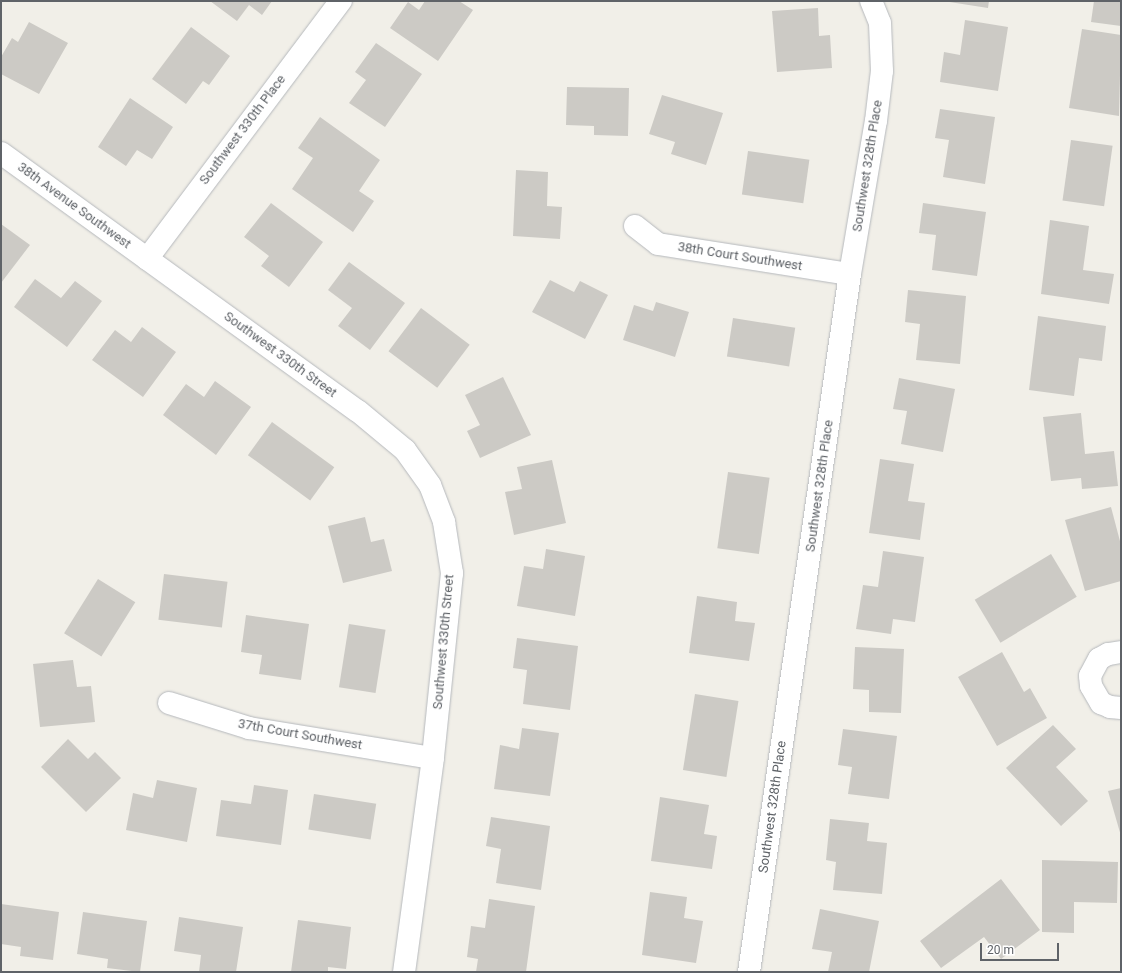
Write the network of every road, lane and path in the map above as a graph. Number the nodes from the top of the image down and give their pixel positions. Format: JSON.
{"nodes":[{"id":1,"x":341,"y":1,"type":"edge"},
{"id":2,"x":871,"y":1,"type":"edge"},
{"id":3,"x":1,"y":153,"type":"edge"},
{"id":4,"x":635,"y":226,"type":"dead end"},
{"id":5,"x":147,"y":259,"type":"junction"},
{"id":6,"x":850,"y":274,"type":"junction"},
{"id":7,"x":1121,"y":652,"type":"edge"},
{"id":8,"x":169,"y":704,"type":"dead end"},
{"id":9,"x":1121,"y":708,"type":"edge"},
{"id":10,"x":433,"y":758,"type":"junction"},
{"id":11,"x":404,"y":972,"type":"edge"},
{"id":12,"x":749,"y":972,"type":"edge"}],
"edges":[{"from":1,"to":5,"type":"street","name":"Southwest 330th Place"},
{"from":2,"to":6,"type":"street","name":"Southwest 328th Place"},
{"from":3,"to":5,"type":"street","name":"38th Avenue Southwest"},
{"from":4,"to":6,"type":"street","name":"38th Court Southwest"},
{"from":5,"to":10,"type":"street","name":"Southwest 330th Street"},
{"from":6,"to":12,"type":"street","name":"Southwest 328th Place"},
{"from":7,"to":9,"type":"street"},
{"from":8,"to":10,"type":"street","name":"37th Court Southwest"},
{"from":10,"to":11,"type":"street","name":"Southwest 330th Street"}]}
